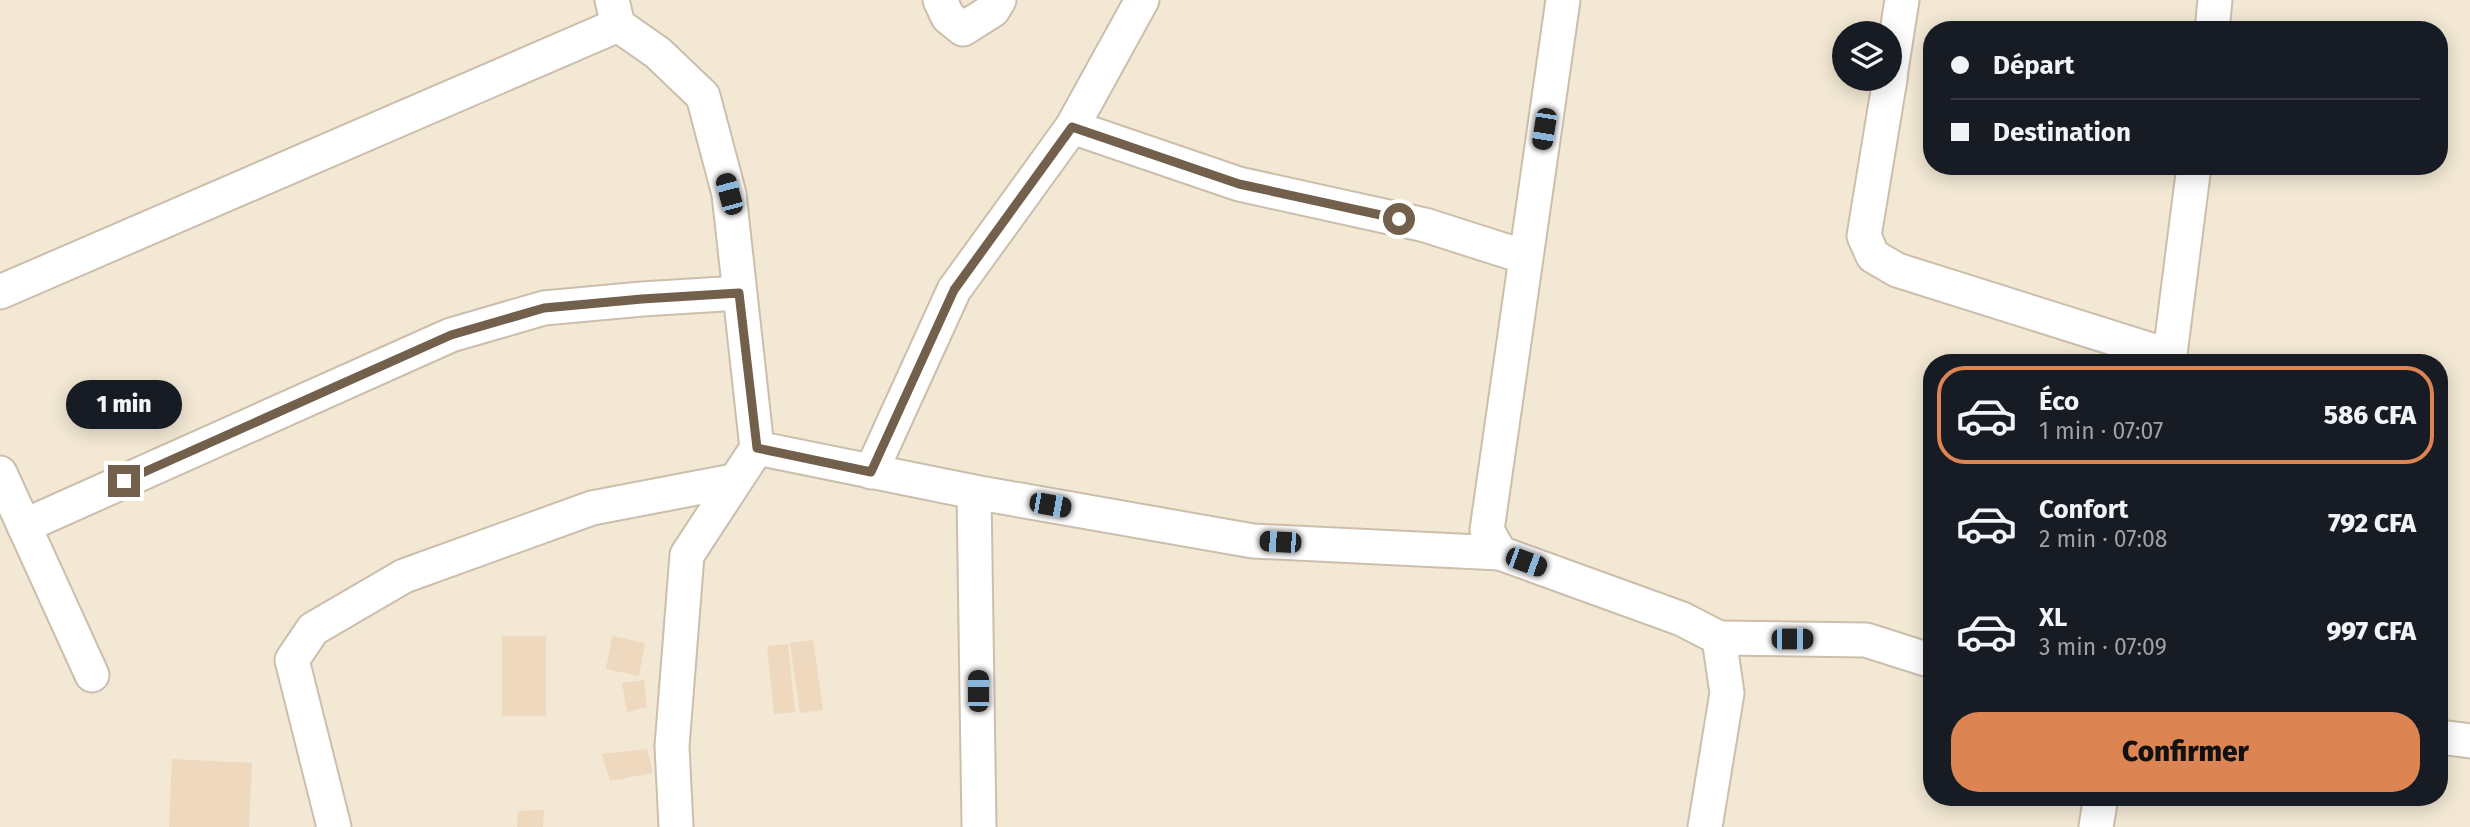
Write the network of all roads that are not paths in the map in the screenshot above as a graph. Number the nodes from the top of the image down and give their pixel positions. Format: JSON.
{"nodes":[{"id":1,"x":940,"y":0,"type":"edge"},
{"id":2,"x":999,"y":0,"type":"edge"},
{"id":3,"x":1142,"y":0,"type":"edge"},
{"id":4,"x":1563,"y":0,"type":"edge"},
{"id":5,"x":1902,"y":0,"type":"edge"},
{"id":6,"x":2215,"y":0,"type":"edge"},
{"id":7,"x":615,"y":13,"type":"edge"},
{"id":8,"x":1899,"y":21,"type":"edge"},
{"id":9,"x":2213,"y":21,"type":"edge"},
{"id":10,"x":1888,"y":91,"type":"edge"},
{"id":11,"x":1072,"y":127,"type":"junction"},
{"id":12,"x":2193,"y":175,"type":"edge"},
{"id":13,"x":1525,"y":257,"type":"junction"},
{"id":14,"x":0,"y":292,"type":"edge"},
{"id":15,"x":739,"y":293,"type":"junction"},
{"id":16,"x":2154,"y":354,"type":"edge"},
{"id":17,"x":2170,"y":354,"type":"edge"},
{"id":18,"x":757,"y":448,"type":"junction"},
{"id":19,"x":871,"y":472,"type":"junction"},
{"id":20,"x":0,"y":473,"type":"edge"},
{"id":21,"x":733,"y":481,"type":"junction"},
{"id":22,"x":974,"y":492,"type":"junction"},
{"id":23,"x":24,"y":526,"type":"junction"},
{"id":24,"x":1500,"y":553,"type":"junction"},
{"id":25,"x":1719,"y":638,"type":"junction"},
{"id":26,"x":1923,"y":658,"type":"edge"},
{"id":27,"x":92,"y":675,"type":"dead end"},
{"id":28,"x":2448,"y":738,"type":"edge"},
{"id":29,"x":2470,"y":741,"type":"edge"},
{"id":30,"x":2099,"y":806,"type":"edge"},
{"id":31,"x":334,"y":827,"type":"edge"},
{"id":32,"x":676,"y":827,"type":"edge"},
{"id":33,"x":979,"y":827,"type":"edge"},
{"id":34,"x":1705,"y":827,"type":"edge"},
{"id":35,"x":2096,"y":827,"type":"edge"}],
"edges":[{"from":1,"to":2,"type":"street"},
{"from":3,"to":11,"type":"street"},
{"from":4,"to":13,"type":"street"},
{"from":5,"to":8,"type":"street"},
{"from":6,"to":9,"type":"street"},
{"from":7,"to":14,"type":"street"},
{"from":7,"to":15,"type":"street"},
{"from":10,"to":16,"type":"street"},
{"from":11,"to":13,"type":"street"},
{"from":11,"to":19,"type":"street"},
{"from":12,"to":17,"type":"street"},
{"from":13,"to":24,"type":"street"},
{"from":15,"to":18,"type":"street"},
{"from":15,"to":23,"type":"street"},
{"from":18,"to":19,"type":"street"},
{"from":18,"to":21,"type":"street"},
{"from":19,"to":22,"type":"street"},
{"from":20,"to":23,"type":"street"},
{"from":21,"to":31,"type":"street"},
{"from":21,"to":32,"type":"street"},
{"from":22,"to":24,"type":"street"},
{"from":22,"to":33,"type":"street"},
{"from":23,"to":27,"type":"street"},
{"from":24,"to":25,"type":"street"},
{"from":25,"to":26,"type":"street"},
{"from":25,"to":34,"type":"street"},
{"from":28,"to":29,"type":"street"},
{"from":30,"to":35,"type":"street"}]}
